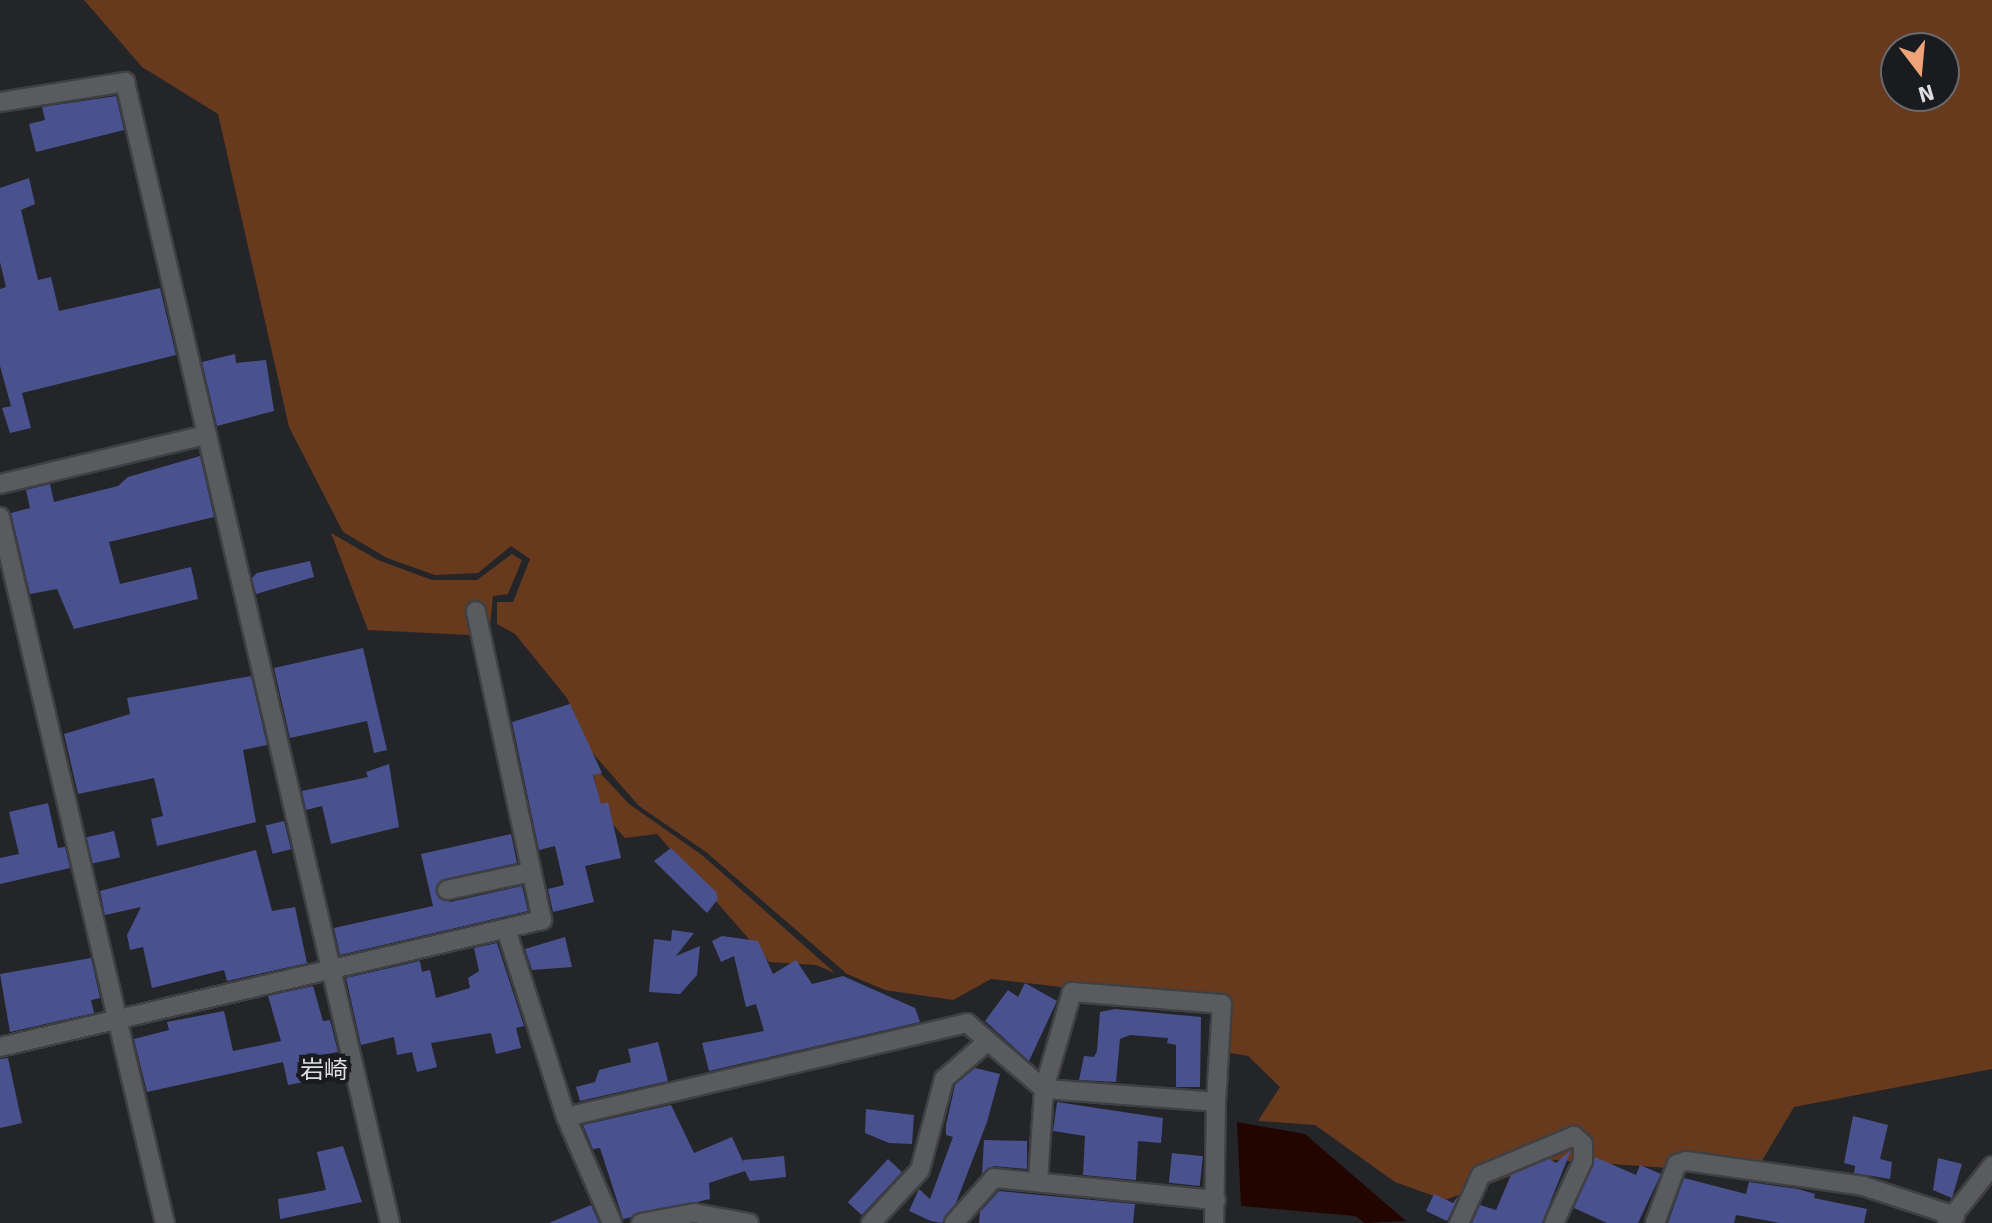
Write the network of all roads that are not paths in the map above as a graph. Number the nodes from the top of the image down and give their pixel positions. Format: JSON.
{"nodes":[{"id":1,"x":0,"y":102,"type":"edge"},
{"id":2,"x":205,"y":435,"type":"junction"},
{"id":3,"x":0,"y":484,"type":"edge"},
{"id":4,"x":0,"y":517,"type":"edge"},
{"id":5,"x":476,"y":611,"type":"dead end"},
{"id":6,"x":531,"y":872,"type":"junction"},
{"id":7,"x":447,"y":890,"type":"dead end"},
{"id":8,"x":506,"y":929,"type":"junction"},
{"id":9,"x":330,"y":971,"type":"junction"},
{"id":10,"x":118,"y":1019,"type":"junction"},
{"id":11,"x":988,"y":1041,"type":"junction"},
{"id":12,"x":0,"y":1047,"type":"edge"},
{"id":13,"x":1044,"y":1089,"type":"junction"},
{"id":14,"x":1216,"y":1102,"type":"junction"},
{"id":15,"x":566,"y":1117,"type":"junction"},
{"id":16,"x":1992,"y":1166,"type":"edge"},
{"id":17,"x":1038,"y":1181,"type":"junction"},
{"id":18,"x":1216,"y":1200,"type":"junction"},
{"id":19,"x":1950,"y":1220,"type":"edge"},
{"id":20,"x":165,"y":1223,"type":"edge"},
{"id":21,"x":390,"y":1223,"type":"edge"},
{"id":22,"x":612,"y":1223,"type":"edge"},
{"id":23,"x":641,"y":1223,"type":"edge"},
{"id":24,"x":749,"y":1223,"type":"edge"},
{"id":25,"x":871,"y":1223,"type":"edge"},
{"id":26,"x":954,"y":1223,"type":"edge"},
{"id":27,"x":1214,"y":1223,"type":"edge"},
{"id":28,"x":1459,"y":1223,"type":"edge"},
{"id":29,"x":1554,"y":1223,"type":"edge"},
{"id":30,"x":1655,"y":1223,"type":"edge"}],
"edges":[{"from":1,"to":2,"type":"street"},
{"from":2,"to":3,"type":"street"},
{"from":2,"to":9,"type":"street"},
{"from":4,"to":10,"type":"street"},
{"from":5,"to":6,"type":"street"},
{"from":6,"to":7,"type":"street"},
{"from":6,"to":8,"type":"street"},
{"from":8,"to":9,"type":"street"},
{"from":8,"to":15,"type":"street"},
{"from":9,"to":10,"type":"street"},
{"from":9,"to":21,"type":"street"},
{"from":10,"to":12,"type":"street"},
{"from":10,"to":20,"type":"street"},
{"from":11,"to":13,"type":"street"},
{"from":11,"to":15,"type":"street"},
{"from":11,"to":25,"type":"street"},
{"from":13,"to":14,"type":"street"},
{"from":13,"to":14,"type":"street"},
{"from":13,"to":17,"type":"street"},
{"from":14,"to":18,"type":"street"},
{"from":15,"to":22,"type":"street"},
{"from":16,"to":19,"type":"street"},
{"from":17,"to":18,"type":"street"},
{"from":17,"to":26,"type":"street"},
{"from":18,"to":27,"type":"street"},
{"from":19,"to":30,"type":"street"},
{"from":23,"to":24,"type":"street"},
{"from":28,"to":29,"type":"street"}]}
